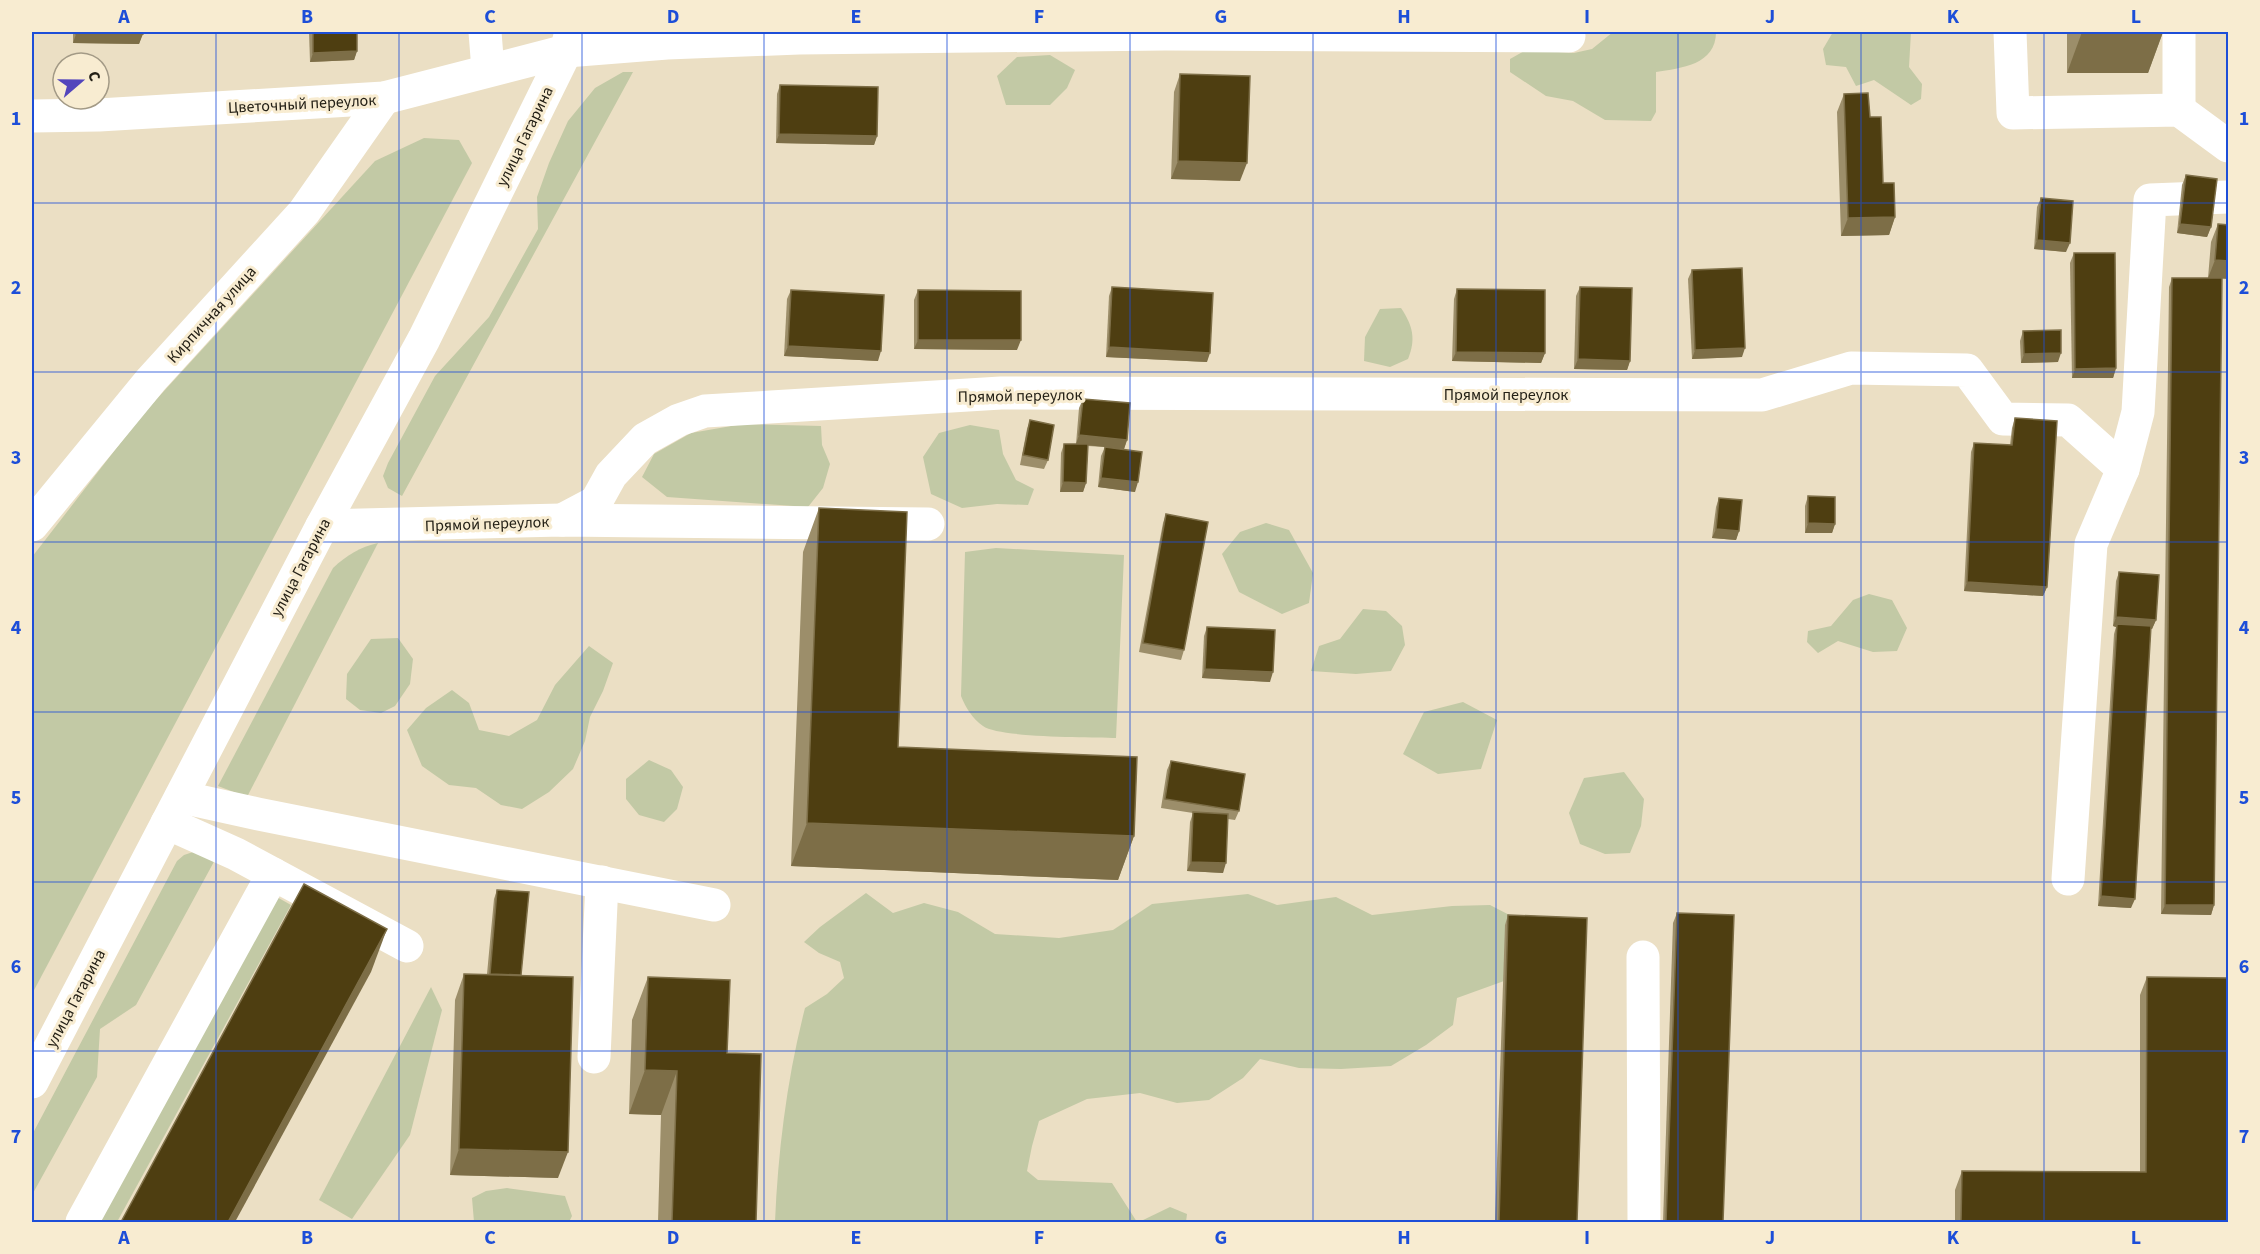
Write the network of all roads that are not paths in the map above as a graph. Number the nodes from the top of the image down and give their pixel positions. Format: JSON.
{"nodes":[{"id":1,"x":485,"y":32,"type":"edge"},
{"id":2,"x":2010,"y":32,"type":"edge"},
{"id":3,"x":2180,"y":32,"type":"edge"},
{"id":4,"x":1165,"y":33,"type":"edge"},
{"id":5,"x":1569,"y":36,"type":"dead end"},
{"id":6,"x":569,"y":41,"type":"edge"},
{"id":7,"x":488,"y":70,"type":"junction"},
{"id":8,"x":384,"y":98,"type":"junction"},
{"id":9,"x":2179,"y":110,"type":"junction"},
{"id":10,"x":32,"y":116,"type":"edge"},
{"id":11,"x":2229,"y":146,"type":"edge"},
{"id":12,"x":2229,"y":198,"type":"edge"},
{"id":13,"x":2123,"y":469,"type":"junction"},
{"id":14,"x":562,"y":520,"type":"junction"},
{"id":15,"x":928,"y":524,"type":"dead end"},
{"id":16,"x":32,"y":525,"type":"edge"},
{"id":17,"x":321,"y":526,"type":"junction"},
{"id":18,"x":174,"y":810,"type":"junction"},
{"id":19,"x":273,"y":874,"type":"junction"},
{"id":20,"x":2068,"y":879,"type":"dead end"},
{"id":21,"x":602,"y":882,"type":"junction"},
{"id":22,"x":714,"y":905,"type":"dead end"},
{"id":23,"x":407,"y":945,"type":"dead end"},
{"id":24,"x":1643,"y":957,"type":"dead end"},
{"id":25,"x":594,"y":1057,"type":"dead end"},
{"id":26,"x":32,"y":1082,"type":"edge"},
{"id":27,"x":82,"y":1222,"type":"edge"},
{"id":28,"x":1644,"y":1222,"type":"edge"}],
"edges":[{"from":1,"to":7,"type":"street"},
{"from":2,"to":9,"type":"street"},
{"from":3,"to":9,"type":"street"},
{"from":4,"to":5,"type":"street","name":"Цветочный переулок"},
{"from":4,"to":6,"type":"street","name":"Цветочный переулок"},
{"from":6,"to":7,"type":"street","name":"Цветочный переулок"},
{"from":6,"to":17,"type":"street","name":"улица Гагарина"},
{"from":7,"to":8,"type":"street","name":"Цветочный переулок"},
{"from":8,"to":10,"type":"street","name":"Цветочный переулок"},
{"from":8,"to":16,"type":"street","name":"Кирпичная улица"},
{"from":9,"to":11,"type":"street"},
{"from":12,"to":13,"type":"street"},
{"from":13,"to":14,"type":"street","name":"Прямой переулок"},
{"from":13,"to":20,"type":"street"},
{"from":14,"to":15,"type":"street"},
{"from":14,"to":17,"type":"street","name":"Прямой переулок"},
{"from":17,"to":18,"type":"street","name":"улица Гагарина"},
{"from":18,"to":19,"type":"street"},
{"from":18,"to":21,"type":"street"},
{"from":18,"to":26,"type":"street","name":"улица Гагарина"},
{"from":19,"to":23,"type":"street"},
{"from":19,"to":27,"type":"street"},
{"from":21,"to":22,"type":"street"},
{"from":21,"to":25,"type":"street"},
{"from":24,"to":28,"type":"street"}]}
